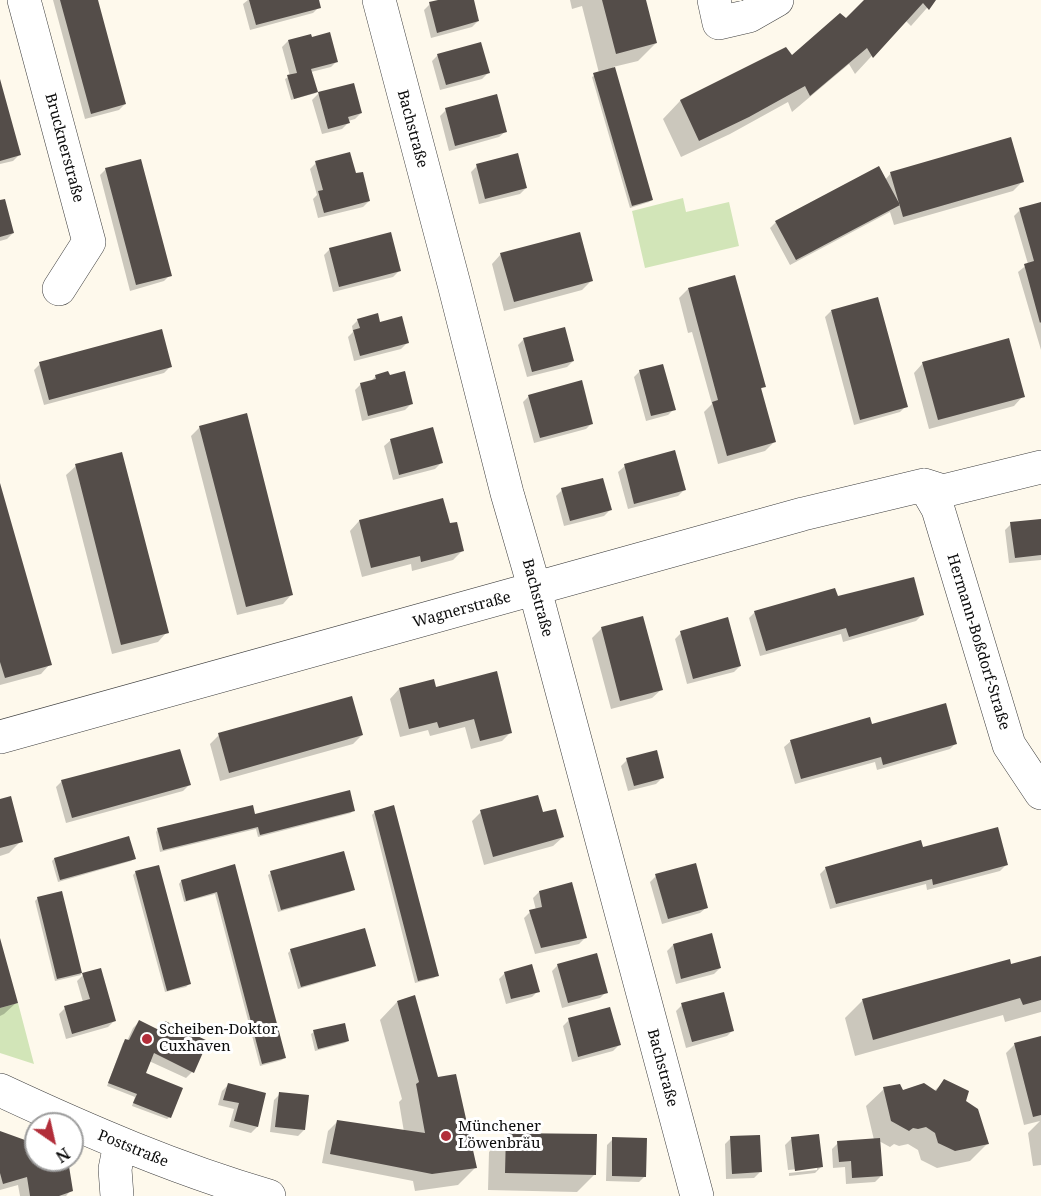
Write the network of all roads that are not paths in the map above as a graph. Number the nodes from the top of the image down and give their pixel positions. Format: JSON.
{"nodes":[{"id":1,"x":24,"y":0,"type":"edge"},
{"id":2,"x":379,"y":0,"type":"edge"},
{"id":3,"x":714,"y":0,"type":"edge"},
{"id":4,"x":777,"y":0,"type":"edge"},
{"id":5,"x":59,"y":289,"type":"dead end"},
{"id":6,"x":1041,"y":448,"type":"edge"},
{"id":7,"x":1041,"y":467,"type":"edge"},
{"id":8,"x":924,"y":485,"type":"junction"},
{"id":9,"x":535,"y":590,"type":"junction"},
{"id":10,"x":0,"y":737,"type":"edge"},
{"id":11,"x":1041,"y":793,"type":"edge"},
{"id":12,"x":0,"y":1090,"type":"edge"},
{"id":13,"x":120,"y":1144,"type":"junction"},
{"id":14,"x":117,"y":1196,"type":"edge"},
{"id":15,"x":269,"y":1196,"type":"edge"},
{"id":16,"x":697,"y":1196,"type":"edge"}],
"edges":[{"from":1,"to":5,"type":"street","name":"Brucknerstraße"},
{"from":2,"to":9,"type":"street","name":"Bachstraße"},
{"from":3,"to":4,"type":"street"},
{"from":6,"to":8,"type":"street","name":"Wagnerstraße"},
{"from":7,"to":8,"type":"street","name":"Wagnerstraße"},
{"from":8,"to":9,"type":"street","name":"Wagnerstraße"},
{"from":8,"to":11,"type":"street","name":"Hermann-Boßdorf-Straße"},
{"from":9,"to":10,"type":"street","name":"Wagnerstraße"},
{"from":9,"to":16,"type":"street","name":"Bachstraße"},
{"from":12,"to":13,"type":"street","name":"Poststraße"},
{"from":13,"to":14,"type":"street"},
{"from":13,"to":15,"type":"street","name":"Poststraße"}]}
